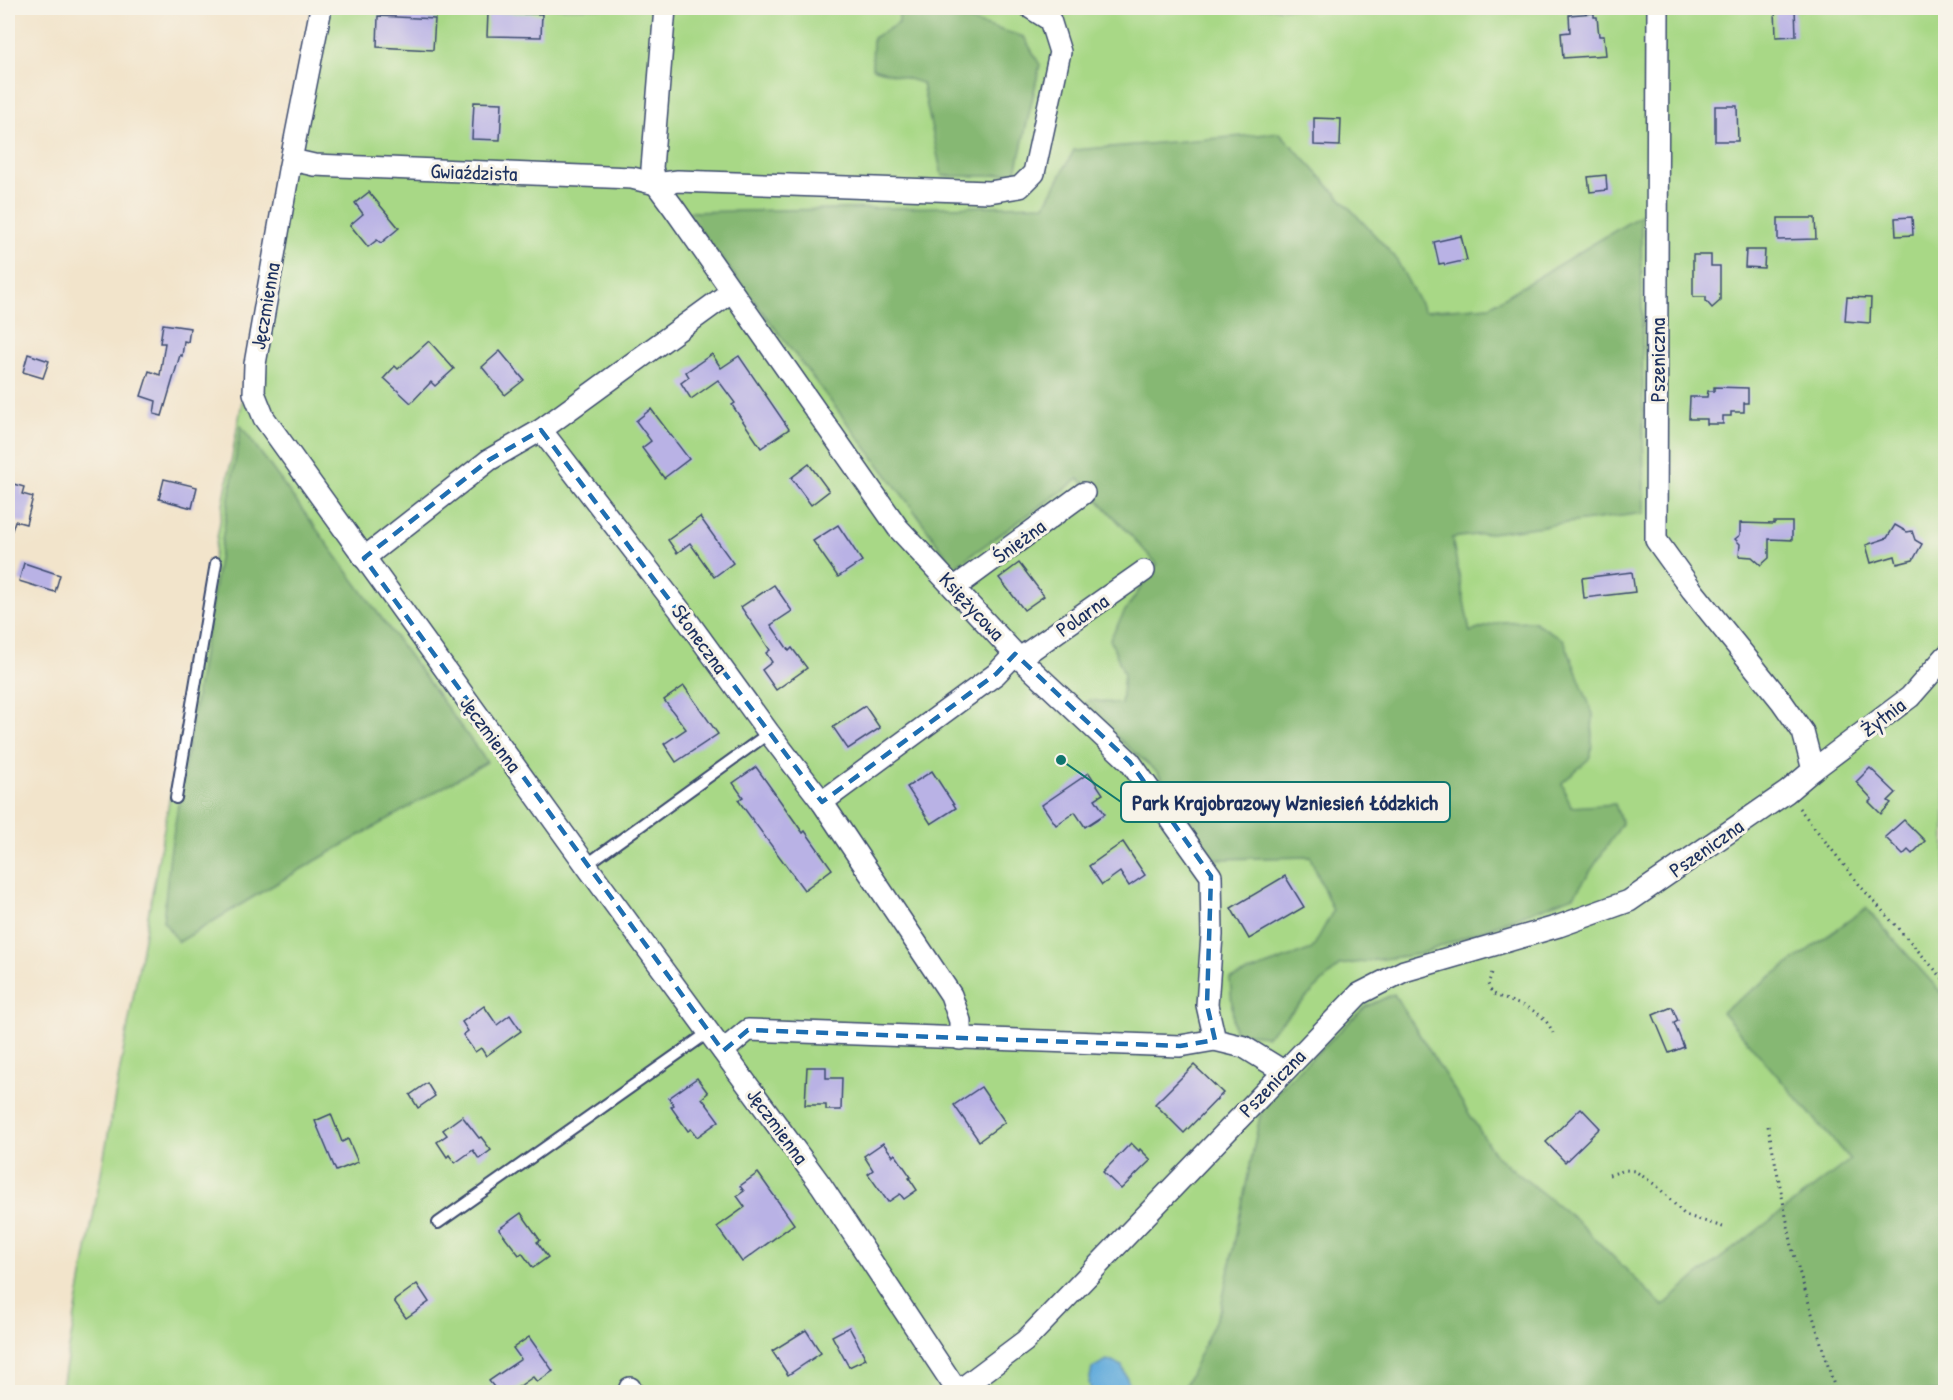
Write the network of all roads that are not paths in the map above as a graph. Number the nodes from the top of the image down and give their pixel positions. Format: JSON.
{"nodes":[{"id":1,"x":321,"y":8,"type":"edge"},
{"id":2,"x":665,"y":8,"type":"edge"},
{"id":3,"x":1031,"y":8,"type":"edge"},
{"id":4,"x":1658,"y":8,"type":"edge"},
{"id":5,"x":291,"y":160,"type":"junction"},
{"id":6,"x":656,"y":184,"type":"junction"},
{"id":7,"x":732,"y":291,"type":"junction"},
{"id":8,"x":541,"y":430,"type":"junction"},
{"id":9,"x":1084,"y":494,"type":"dead end"},
{"id":10,"x":364,"y":558,"type":"junction"},
{"id":11,"x":216,"y":563,"type":"dead end"},
{"id":12,"x":1144,"y":572,"type":"dead end"},
{"id":13,"x":954,"y":588,"type":"junction"},
{"id":14,"x":1018,"y":656,"type":"junction"},
{"id":15,"x":1946,"y":656,"type":"edge"},
{"id":16,"x":769,"y":733,"type":"junction"},
{"id":17,"x":1814,"y":770,"type":"junction"},
{"id":18,"x":176,"y":798,"type":"dead end"},
{"id":19,"x":822,"y":802,"type":"junction"},
{"id":20,"x":586,"y":865,"type":"junction"},
{"id":21,"x":709,"y":1032,"type":"junction"},
{"id":22,"x":960,"y":1039,"type":"junction"},
{"id":23,"x":1215,"y":1040,"type":"junction"},
{"id":24,"x":723,"y":1052,"type":"junction"},
{"id":25,"x":1283,"y":1071,"type":"junction"},
{"id":26,"x":438,"y":1223,"type":"dead end"},
{"id":27,"x":957,"y":1392,"type":"edge"}],
"edges":[{"from":1,"to":5,"type":"street","name":"Jęczmienna"},
{"from":2,"to":6,"type":"street"},
{"from":3,"to":6,"type":"street","name":"Gwiaździsta"},
{"from":4,"to":17,"type":"street","name":"Pszeniczna"},
{"from":5,"to":6,"type":"street","name":"Gwiaździsta"},
{"from":5,"to":10,"type":"street","name":"Jęczmienna"},
{"from":6,"to":7,"type":"street","name":"Księżycowa"},
{"from":7,"to":8,"type":"street"},
{"from":7,"to":13,"type":"street","name":"Księżycowa"},
{"from":8,"to":10,"type":"street"},
{"from":8,"to":16,"type":"street","name":"Słoneczna"},
{"from":9,"to":13,"type":"street","name":"Śnieżna"},
{"from":10,"to":20,"type":"street","name":"Jęczmienna"},
{"from":11,"to":18,"type":"lane"},
{"from":12,"to":14,"type":"street","name":"Polarna"},
{"from":13,"to":14,"type":"street","name":"Księżycowa"},
{"from":14,"to":19,"type":"street","name":"Polarna"},
{"from":14,"to":23,"type":"street","name":"Księżycowa"},
{"from":15,"to":17,"type":"street","name":"Żytnia"},
{"from":16,"to":19,"type":"street","name":"Słoneczna"},
{"from":16,"to":20,"type":"lane"},
{"from":17,"to":25,"type":"street","name":"Pszeniczna"},
{"from":19,"to":22,"type":"street","name":"Słoneczna"},
{"from":20,"to":21,"type":"street","name":"Jęczmienna"},
{"from":21,"to":24,"type":"street","name":"Jęczmienna"},
{"from":21,"to":26,"type":"lane"},
{"from":22,"to":23,"type":"street"},
{"from":22,"to":24,"type":"street"},
{"from":23,"to":25,"type":"street"},
{"from":24,"to":27,"type":"street","name":"Jęczmienna"},
{"from":25,"to":27,"type":"street","name":"Pszeniczna"}]}
